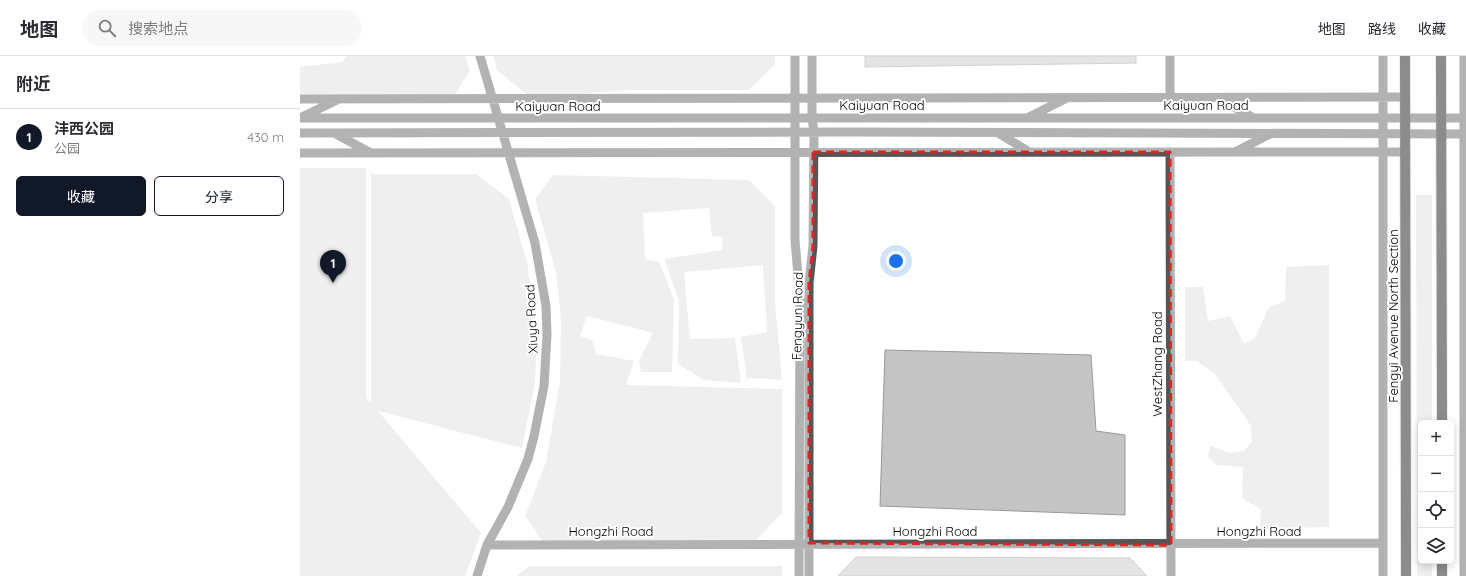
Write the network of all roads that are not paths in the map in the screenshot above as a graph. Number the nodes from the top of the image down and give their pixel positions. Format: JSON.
{"nodes":[{"id":1,"x":480,"y":56,"type":"edge"},
{"id":2,"x":795,"y":56,"type":"edge"},
{"id":3,"x":812,"y":56,"type":"edge"},
{"id":4,"x":1170,"y":56,"type":"edge"},
{"id":5,"x":1383,"y":56,"type":"edge"},
{"id":6,"x":1405,"y":56,"type":"edge"},
{"id":7,"x":1441,"y":56,"type":"edge"},
{"id":8,"x":1464,"y":56,"type":"edge"},
{"id":9,"x":493,"y":98,"type":"junction"},
{"id":10,"x":795,"y":98,"type":"junction"},
{"id":11,"x":812,"y":98,"type":"junction"},
{"id":12,"x":1068,"y":98,"type":"junction"},
{"id":13,"x":1170,"y":98,"type":"junction"},
{"id":14,"x":1218,"y":98,"type":"junction"},
{"id":15,"x":1383,"y":98,"type":"junction"},
{"id":16,"x":1405,"y":98,"type":"junction"},
{"id":17,"x":300,"y":99,"type":"edge"},
{"id":18,"x":340,"y":99,"type":"junction"},
{"id":19,"x":300,"y":118,"type":"edge"},
{"id":20,"x":795,"y":118,"type":"junction"},
{"id":21,"x":812,"y":118,"type":"junction"},
{"id":22,"x":1027,"y":118,"type":"junction"},
{"id":23,"x":1254,"y":118,"type":"junction"},
{"id":24,"x":1383,"y":118,"type":"junction"},
{"id":25,"x":1405,"y":118,"type":"junction"},
{"id":26,"x":1442,"y":118,"type":"junction"},
{"id":27,"x":1464,"y":118,"type":"junction"},
{"id":28,"x":499,"y":119,"type":"junction"},
{"id":29,"x":814,"y":132,"type":"junction"},
{"id":30,"x":300,"y":133,"type":"edge"},
{"id":31,"x":335,"y":133,"type":"junction"},
{"id":32,"x":796,"y":133,"type":"junction"},
{"id":33,"x":997,"y":133,"type":"junction"},
{"id":34,"x":1272,"y":133,"type":"junction"},
{"id":35,"x":1383,"y":133,"type":"junction"},
{"id":36,"x":503,"y":134,"type":"junction"},
{"id":37,"x":1406,"y":134,"type":"junction"},
{"id":38,"x":1442,"y":134,"type":"junction"},
{"id":39,"x":1464,"y":134,"type":"junction"},
{"id":40,"x":796,"y":152,"type":"junction"},
{"id":41,"x":813,"y":152,"type":"junction"},
{"id":42,"x":1030,"y":152,"type":"junction"},
{"id":43,"x":1170,"y":152,"type":"junction"},
{"id":44,"x":1236,"y":152,"type":"junction"},
{"id":45,"x":1383,"y":152,"type":"junction"},
{"id":46,"x":1406,"y":152,"type":"junction"},
{"id":47,"x":300,"y":153,"type":"edge"},
{"id":48,"x":371,"y":153,"type":"junction"},
{"id":49,"x":509,"y":153,"type":"junction"},
{"id":50,"x":1442,"y":420,"type":"edge"},
{"id":51,"x":1383,"y":543,"type":"junction"},
{"id":52,"x":799,"y":544,"type":"junction"},
{"id":53,"x":809,"y":544,"type":"junction"},
{"id":54,"x":487,"y":545,"type":"junction"},
{"id":55,"x":1171,"y":545,"type":"junction"},
{"id":56,"x":1442,"y":564,"type":"edge"},
{"id":57,"x":477,"y":576,"type":"edge"},
{"id":58,"x":799,"y":576,"type":"edge"},
{"id":59,"x":809,"y":576,"type":"edge"},
{"id":60,"x":1171,"y":576,"type":"edge"},
{"id":61,"x":1383,"y":576,"type":"edge"},
{"id":62,"x":1406,"y":576,"type":"edge"},
{"id":63,"x":1442,"y":576,"type":"edge"},
{"id":64,"x":1464,"y":576,"type":"edge"}],
"edges":[{"from":1,"to":9,"type":"street","name":"Xiuya Road"},
{"from":2,"to":10,"type":"street","name":"Fengyun Road"},
{"from":3,"to":11,"type":"street","name":"Fengyun Road"},
{"from":4,"to":13,"type":"street"},
{"from":5,"to":15,"type":"street","name":"Fengyi Avenue North Section"},
{"from":6,"to":16,"type":"main road","name":"Fengyi Avenue North Section"},
{"from":7,"to":26,"type":"main road"},
{"from":8,"to":27,"type":"street"},
{"from":9,"to":10,"type":"street","name":"Kaiyuan Road"},
{"from":9,"to":18,"type":"street","name":"Kaiyuan Road"},
{"from":9,"to":28,"type":"street","name":"Xiuya Road"},
{"from":10,"to":11,"type":"street","name":"Kaiyuan Road"},
{"from":10,"to":20,"type":"street","name":"Fengyun Road"},
{"from":11,"to":12,"type":"street","name":"Kaiyuan Road"},
{"from":11,"to":21,"type":"street","name":"Fengyun Road"},
{"from":12,"to":13,"type":"street","name":"Kaiyuan Road"},
{"from":12,"to":22,"type":"street"},
{"from":13,"to":14,"type":"street","name":"Kaiyuan Road"},
{"from":14,"to":15,"type":"street","name":"Kaiyuan Road"},
{"from":14,"to":23,"type":"street"},
{"from":15,"to":16,"type":"street","name":"Kaiyuan Road"},
{"from":15,"to":24,"type":"street","name":"Fengyi Avenue North Section"},
{"from":16,"to":25,"type":"main road","name":"Fengyi Avenue North Section"},
{"from":17,"to":18,"type":"street","name":"Kaiyuan Road"},
{"from":18,"to":19,"type":"street"},
{"from":19,"to":28,"type":"street","name":"Kaiyuan Road"},
{"from":20,"to":21,"type":"street","name":"Kaiyuan Road"},
{"from":20,"to":28,"type":"street","name":"Kaiyuan Road"},
{"from":20,"to":32,"type":"street","name":"Fengyun Road"},
{"from":21,"to":22,"type":"street","name":"Kaiyuan Road"},
{"from":21,"to":29,"type":"street","name":"Fengyun Road"},
{"from":22,"to":23,"type":"street","name":"Kaiyuan Road"},
{"from":23,"to":24,"type":"street","name":"Kaiyuan Road"},
{"from":24,"to":25,"type":"street","name":"Kaiyuan Road"},
{"from":24,"to":35,"type":"street","name":"Fengyi Avenue North Section"},
{"from":25,"to":26,"type":"street","name":"Kaiyuan Road"},
{"from":25,"to":37,"type":"main road","name":"Fengyi Avenue North Section"},
{"from":26,"to":27,"type":"street","name":"Kaiyuan Road"},
{"from":26,"to":38,"type":"main road"},
{"from":27,"to":39,"type":"street"},
{"from":28,"to":36,"type":"street","name":"Xiuya Road"},
{"from":29,"to":32,"type":"street"},
{"from":29,"to":33,"type":"street"},
{"from":29,"to":41,"type":"street","name":"Fengyun Road"},
{"from":30,"to":31,"type":"street"},
{"from":31,"to":36,"type":"street"},
{"from":31,"to":48,"type":"street"},
{"from":32,"to":36,"type":"street"},
{"from":32,"to":40,"type":"street","name":"Fengyun Road"},
{"from":33,"to":34,"type":"street"},
{"from":33,"to":42,"type":"street"},
{"from":34,"to":35,"type":"street"},
{"from":34,"to":44,"type":"street"},
{"from":35,"to":37,"type":"street"},
{"from":35,"to":45,"type":"street","name":"Fengyi Avenue North Section"},
{"from":36,"to":49,"type":"street","name":"Xiuya Road"},
{"from":37,"to":38,"type":"street"},
{"from":37,"to":46,"type":"main road","name":"Fengyi Avenue North Section"},
{"from":38,"to":39,"type":"street"},
{"from":38,"to":50,"type":"main road"},
{"from":39,"to":64,"type":"street"},
{"from":40,"to":41,"type":"street"},
{"from":40,"to":49,"type":"street"},
{"from":40,"to":52,"type":"street","name":"Fengyun Road"},
{"from":41,"to":42,"type":"street"},
{"from":41,"to":53,"type":"street","name":"Fengyun Road"},
{"from":42,"to":43,"type":"street"},
{"from":43,"to":44,"type":"street"},
{"from":43,"to":55,"type":"street","name":"WestZhang Road"},
{"from":44,"to":45,"type":"street"},
{"from":45,"to":46,"type":"street"},
{"from":45,"to":51,"type":"street","name":"Fengyi Avenue North Section"},
{"from":46,"to":62,"type":"main road","name":"Fengyi Avenue North Section"},
{"from":47,"to":48,"type":"street"},
{"from":48,"to":49,"type":"street"},
{"from":49,"to":54,"type":"street","name":"Xiuya Road"},
{"from":51,"to":55,"type":"street","name":"Hongzhi Road"},
{"from":51,"to":61,"type":"street","name":"Fengyi Avenue North Section"},
{"from":52,"to":53,"type":"street","name":"Hongzhi Road"},
{"from":52,"to":54,"type":"street","name":"Hongzhi Road"},
{"from":52,"to":58,"type":"street","name":"Fengyun Road"},
{"from":53,"to":55,"type":"street","name":"Hongzhi Road"},
{"from":53,"to":59,"type":"street","name":"Fengyun Road"},
{"from":54,"to":57,"type":"street","name":"Xiuya Road"},
{"from":55,"to":60,"type":"street","name":"WestZhang Road"},
{"from":56,"to":63,"type":"main road"}]}
